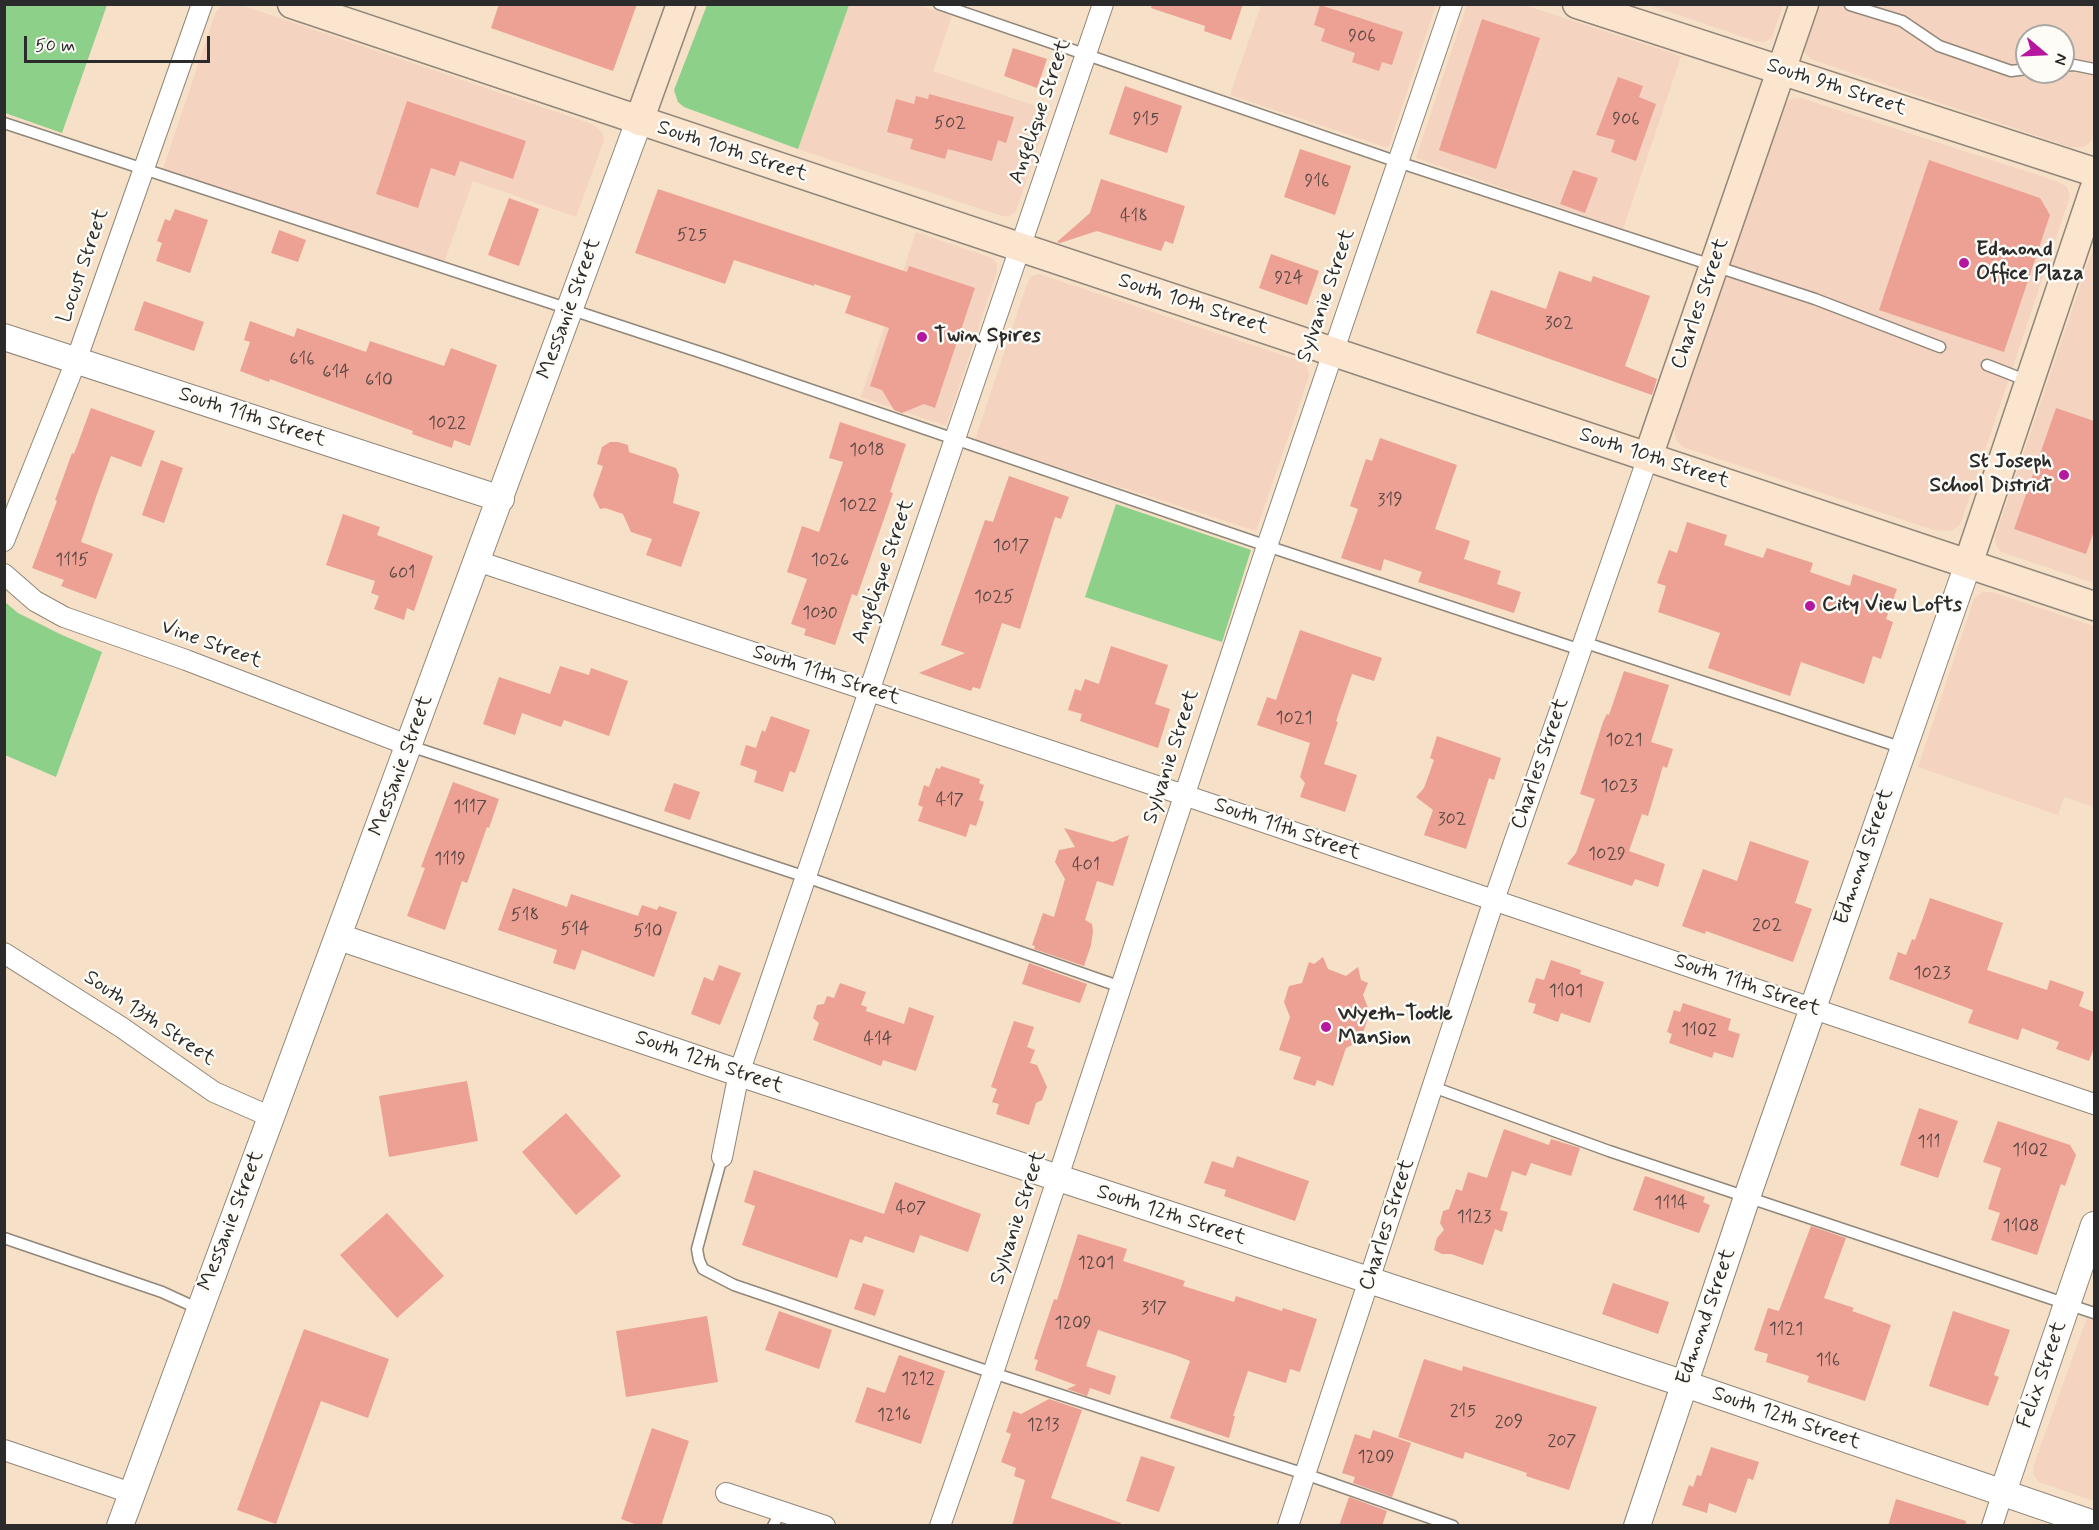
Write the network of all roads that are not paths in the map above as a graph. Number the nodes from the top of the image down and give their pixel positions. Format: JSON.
{"nodes":[{"id":1,"x":202,"y":4,"type":"edge"},
{"id":2,"x":292,"y":4,"type":"edge"},
{"id":3,"x":681,"y":4,"type":"edge"},
{"id":4,"x":939,"y":4,"type":"edge"},
{"id":5,"x":1103,"y":4,"type":"edge"},
{"id":6,"x":1452,"y":4,"type":"edge"},
{"id":7,"x":1577,"y":4,"type":"edge"},
{"id":8,"x":1804,"y":4,"type":"edge"},
{"id":9,"x":1850,"y":5,"type":"edge"},
{"id":10,"x":1086,"y":54,"type":"junction"},
{"id":11,"x":2075,"y":65,"type":"edge"},
{"id":12,"x":2094,"y":69,"type":"edge"},
{"id":13,"x":2015,"y":70,"type":"edge"},
{"id":14,"x":1781,"y":71,"type":"junction"},
{"id":15,"x":639,"y":122,"type":"junction"},
{"id":16,"x":4,"y":123,"type":"edge"},
{"id":17,"x":1398,"y":162,"type":"junction"},
{"id":18,"x":144,"y":169,"type":"junction"},
{"id":19,"x":2094,"y":172,"type":"edge"},
{"id":20,"x":2094,"y":190,"type":"edge"},
{"id":21,"x":1020,"y":248,"type":"junction"},
{"id":22,"x":1714,"y":266,"type":"junction"},
{"id":23,"x":570,"y":310,"type":"junction"},
{"id":24,"x":4,"y":337,"type":"edge"},
{"id":25,"x":1940,"y":347,"type":"dead end"},
{"id":26,"x":1333,"y":352,"type":"junction"},
{"id":27,"x":76,"y":361,"type":"junction"},
{"id":28,"x":1987,"y":365,"type":"dead end"},
{"id":29,"x":2030,"y":381,"type":"junction"},
{"id":30,"x":955,"y":439,"type":"junction"},
{"id":31,"x":1648,"y":457,"type":"junction"},
{"id":32,"x":501,"y":499,"type":"junction"},
{"id":33,"x":4,"y":541,"type":"edge"},
{"id":34,"x":1267,"y":546,"type":"junction"},
{"id":35,"x":477,"y":561,"type":"junction"},
{"id":36,"x":1968,"y":564,"type":"junction"},
{"id":37,"x":4,"y":574,"type":"edge"},
{"id":38,"x":2094,"y":606,"type":"edge"},
{"id":39,"x":1582,"y":646,"type":"junction"},
{"id":40,"x":869,"y":690,"type":"junction"},
{"id":41,"x":410,"y":746,"type":"junction"},
{"id":42,"x":1903,"y":748,"type":"junction"},
{"id":43,"x":1184,"y":795,"type":"junction"},
{"id":44,"x":806,"y":877,"type":"junction"},
{"id":45,"x":1494,"y":900,"type":"junction"},
{"id":46,"x":339,"y":937,"type":"junction"},
{"id":47,"x":4,"y":953,"type":"edge"},
{"id":48,"x":1121,"y":987,"type":"junction"},
{"id":49,"x":1812,"y":1008,"type":"junction"},
{"id":50,"x":739,"y":1073,"type":"junction"},
{"id":51,"x":1433,"y":1087,"type":"junction"},
{"id":52,"x":2094,"y":1104,"type":"edge"},
{"id":53,"x":272,"y":1117,"type":"junction"},
{"id":54,"x":722,"y":1157,"type":"joint"},
{"id":55,"x":1057,"y":1178,"type":"junction"},
{"id":56,"x":1747,"y":1197,"type":"junction"},
{"id":57,"x":2094,"y":1225,"type":"edge"},
{"id":58,"x":4,"y":1238,"type":"edge"},
{"id":59,"x":1370,"y":1281,"type":"junction"},
{"id":60,"x":2068,"y":1303,"type":"junction"},
{"id":61,"x":199,"y":1310,"type":"junction"},
{"id":62,"x":2094,"y":1312,"type":"edge"},
{"id":63,"x":993,"y":1373,"type":"junction"},
{"id":64,"x":1685,"y":1384,"type":"junction"},
{"id":65,"x":4,"y":1450,"type":"edge"},
{"id":66,"x":1305,"y":1474,"type":"junction"},
{"id":67,"x":2003,"y":1492,"type":"junction"},
{"id":68,"x":131,"y":1493,"type":"junction"},
{"id":69,"x":726,"y":1493,"type":"dead end"},
{"id":70,"x":777,"y":1518,"type":"edge"},
{"id":71,"x":2094,"y":1524,"type":"edge"},
{"id":72,"x":120,"y":1526,"type":"edge"},
{"id":73,"x":825,"y":1526,"type":"edge"},
{"id":74,"x":940,"y":1526,"type":"edge"},
{"id":75,"x":1288,"y":1526,"type":"edge"},
{"id":76,"x":1453,"y":1526,"type":"edge"},
{"id":77,"x":1637,"y":1526,"type":"edge"},
{"id":78,"x":1992,"y":1526,"type":"edge"}],
"edges":[{"from":1,"to":18,"type":"street","name":"Locust Street"},
{"from":2,"to":15,"type":"main road","name":"South 10th Street"},
{"from":3,"to":15,"type":"main road","name":"Messanie Street"},
{"from":4,"to":10,"type":"lane"},
{"from":5,"to":10,"type":"street","name":"Angelique Street"},
{"from":6,"to":17,"type":"street","name":"Sylvanie Street"},
{"from":7,"to":14,"type":"main road","name":"South 9th Street"},
{"from":8,"to":14,"type":"main road","name":"Charles Street"},
{"from":9,"to":13,"type":"lane"},
{"from":10,"to":17,"type":"lane"},
{"from":10,"to":21,"type":"street","name":"Angelique Street"},
{"from":11,"to":12,"type":"lane"},
{"from":14,"to":19,"type":"main road","name":"South 9th Street"},
{"from":14,"to":22,"type":"main road","name":"Charles Street"},
{"from":15,"to":21,"type":"main road","name":"South 10th Street"},
{"from":15,"to":23,"type":"street","name":"Messanie Street"},
{"from":16,"to":18,"type":"lane"},
{"from":17,"to":22,"type":"lane"},
{"from":17,"to":26,"type":"street","name":"Sylvanie Street"},
{"from":18,"to":23,"type":"lane"},
{"from":18,"to":27,"type":"street","name":"Locust Street"},
{"from":20,"to":29,"type":"main road","name":"Edmond Street"},
{"from":21,"to":26,"type":"main road","name":"South 10th Street"},
{"from":21,"to":30,"type":"street","name":"Angelique Street"},
{"from":22,"to":25,"type":"lane"},
{"from":22,"to":31,"type":"main road","name":"Charles Street"},
{"from":23,"to":30,"type":"lane"},
{"from":23,"to":32,"type":"street","name":"Messanie Street"},
{"from":24,"to":27,"type":"street","name":"South 11th Street"},
{"from":26,"to":31,"type":"main road","name":"South 10th Street"},
{"from":26,"to":34,"type":"street","name":"Sylvanie Street"},
{"from":27,"to":32,"type":"street","name":"South 11th Street"},
{"from":27,"to":33,"type":"street","name":"Locust Street"},
{"from":28,"to":29,"type":"lane"},
{"from":29,"to":36,"type":"main road","name":"Edmond Street"},
{"from":30,"to":34,"type":"lane"},
{"from":30,"to":40,"type":"street","name":"Angelique Street"},
{"from":31,"to":36,"type":"main road","name":"South 10th Street"},
{"from":31,"to":39,"type":"street","name":"Charles Street"},
{"from":32,"to":35,"type":"street","name":"Messanie Street"},
{"from":34,"to":39,"type":"lane"},
{"from":34,"to":43,"type":"street","name":"Sylvanie Street"},
{"from":35,"to":40,"type":"street","name":"South 11th Street"},
{"from":35,"to":41,"type":"street","name":"Messanie Street"},
{"from":36,"to":38,"type":"main road","name":"South 10th Street"},
{"from":36,"to":42,"type":"street","name":"Edmond Street"},
{"from":37,"to":41,"type":"street","name":"Vine Street"},
{"from":39,"to":42,"type":"lane"},
{"from":39,"to":45,"type":"street","name":"Charles Street"},
{"from":40,"to":43,"type":"street","name":"South 11th Street"},
{"from":40,"to":44,"type":"street","name":"Angelique Street"},
{"from":41,"to":44,"type":"lane"},
{"from":41,"to":46,"type":"street","name":"Messanie Street"},
{"from":42,"to":49,"type":"street","name":"Edmond Street"},
{"from":43,"to":45,"type":"street","name":"South 11th Street"},
{"from":43,"to":48,"type":"street","name":"Sylvanie Street"},
{"from":44,"to":48,"type":"lane"},
{"from":44,"to":50,"type":"street","name":"Angelique Street"},
{"from":45,"to":49,"type":"street","name":"South 11th Street"},
{"from":45,"to":51,"type":"street","name":"Charles Street"},
{"from":46,"to":50,"type":"street","name":"South 12th Street"},
{"from":46,"to":53,"type":"street","name":"Messanie Street"},
{"from":47,"to":53,"type":"street","name":"South 13th Street"},
{"from":48,"to":55,"type":"street","name":"Sylvanie Street"},
{"from":49,"to":52,"type":"street","name":"South 11th Street"},
{"from":49,"to":56,"type":"street","name":"Edmond Street"},
{"from":50,"to":54,"type":"street","name":"Angelique Street"},
{"from":50,"to":55,"type":"street","name":"South 12th Street"},
{"from":51,"to":56,"type":"lane"},
{"from":51,"to":59,"type":"street","name":"Charles Street"},
{"from":53,"to":61,"type":"street","name":"Messanie Street"},
{"from":54,"to":63,"type":"lane"},
{"from":55,"to":59,"type":"street","name":"South 12th Street"},
{"from":55,"to":63,"type":"street","name":"Sylvanie Street"},
{"from":56,"to":60,"type":"lane"},
{"from":56,"to":64,"type":"street","name":"Edmond Street"},
{"from":57,"to":60,"type":"street","name":"Felix Street"},
{"from":58,"to":61,"type":"lane"},
{"from":59,"to":64,"type":"street","name":"South 12th Street"},
{"from":59,"to":66,"type":"street","name":"Charles Street"},
{"from":60,"to":62,"type":"lane"},
{"from":60,"to":67,"type":"street","name":"Felix Street"},
{"from":61,"to":68,"type":"street","name":"Messanie Street"},
{"from":63,"to":66,"type":"lane"},
{"from":63,"to":74,"type":"street","name":"Sylvanie Street"},
{"from":64,"to":67,"type":"street","name":"South 12th Street"},
{"from":64,"to":77,"type":"street","name":"Edmond Street"},
{"from":65,"to":68,"type":"street"},
{"from":66,"to":75,"type":"street","name":"Charles Street"},
{"from":66,"to":76,"type":"lane"},
{"from":67,"to":71,"type":"street","name":"South 12th Street"},
{"from":67,"to":78,"type":"street","name":"Felix Street"},
{"from":68,"to":72,"type":"street","name":"Messanie Street"},
{"from":69,"to":70,"type":"street"},
{"from":70,"to":73,"type":"street"}]}
